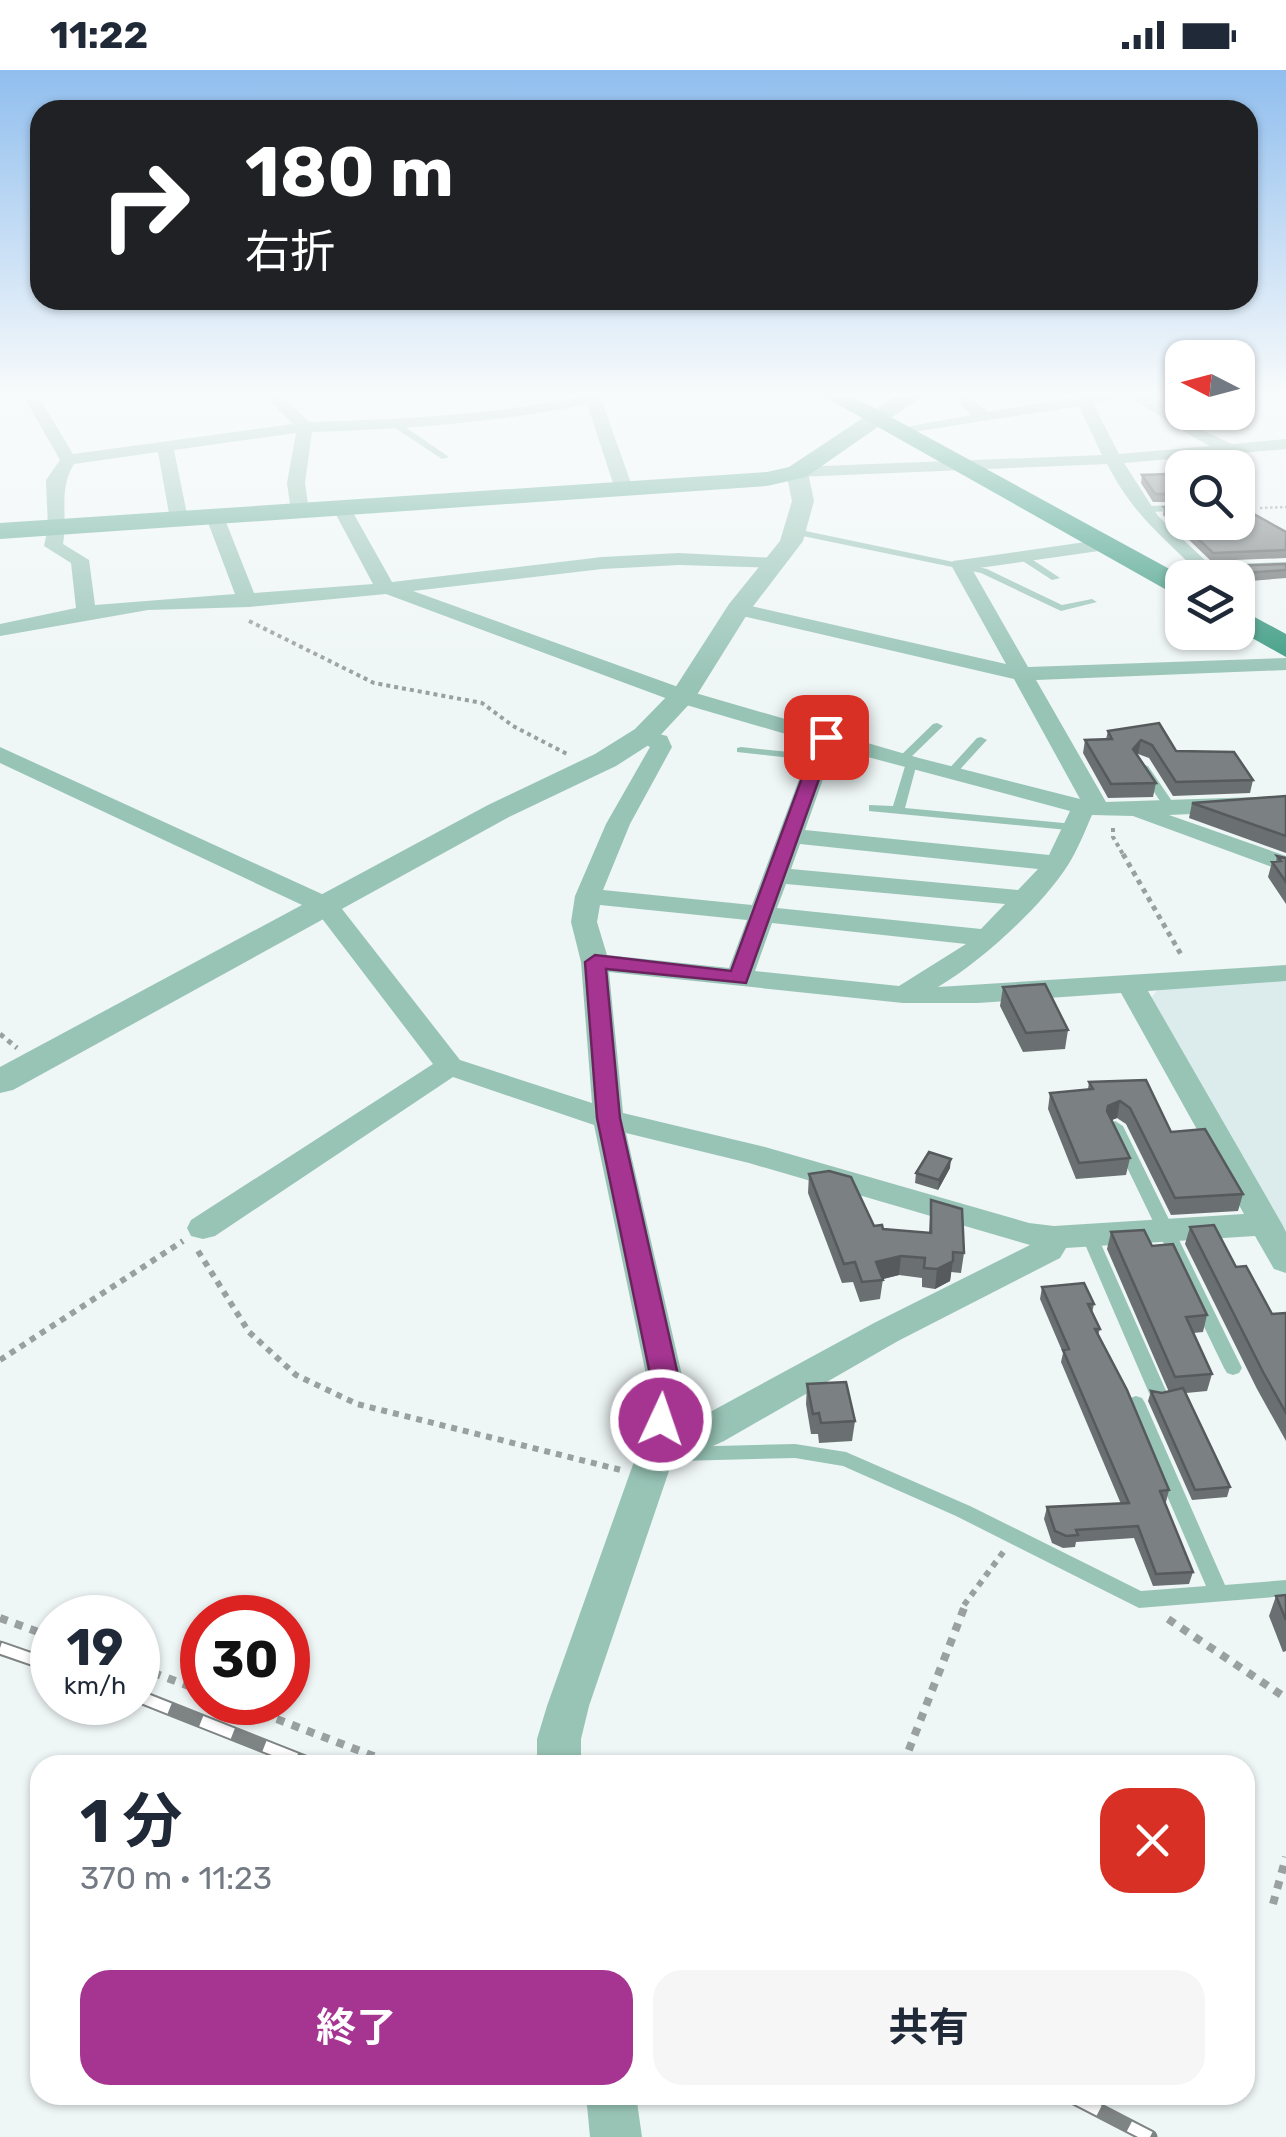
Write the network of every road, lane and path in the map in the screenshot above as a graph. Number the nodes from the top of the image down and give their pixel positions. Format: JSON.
{"nodes":[{"id":1,"x":55,"y":488,"type":"edge"},
{"id":2,"x":173,"y":488,"type":"edge"},
{"id":3,"x":297,"y":488,"type":"edge"},
{"id":4,"x":632,"y":488,"type":"edge"},
{"id":5,"x":804,"y":488,"type":"edge"},
{"id":6,"x":1003,"y":488,"type":"edge"},
{"id":7,"x":1129,"y":488,"type":"edge"},
{"id":8,"x":624,"y":489,"type":"joint"},
{"id":9,"x":1286,"y":507,"type":"edge"},
{"id":10,"x":342,"y":508,"type":"junction"},
{"id":11,"x":1165,"y":508,"type":"edge"},
{"id":12,"x":1260,"y":508,"type":"dead end"},
{"id":13,"x":1144,"y":509,"type":"junction"},
{"id":14,"x":300,"y":511,"type":"junction"},
{"id":15,"x":214,"y":517,"type":"junction"},
{"id":16,"x":179,"y":519,"type":"junction"},
{"id":17,"x":57,"y":527,"type":"junction"},
{"id":18,"x":0,"y":531,"type":"edge"},
{"id":19,"x":796,"y":532,"type":"junction"},
{"id":20,"x":1106,"y":545,"type":"junction"},
{"id":21,"x":1021,"y":556,"type":"junction"},
{"id":22,"x":1196,"y":560,"type":"edge"},
{"id":23,"x":774,"y":564,"type":"junction"},
{"id":24,"x":960,"y":564,"type":"junction"},
{"id":25,"x":1286,"y":565,"type":"edge"},
{"id":26,"x":1255,"y":568,"type":"edge"},
{"id":27,"x":1055,"y":578,"type":"dead end"},
{"id":28,"x":1165,"y":578,"type":"edge"},
{"id":29,"x":385,"y":587,"type":"junction"},
{"id":30,"x":218,"y":602,"type":"junction"},
{"id":31,"x":249,"y":602,"type":"junction"},
{"id":32,"x":1092,"y":602,"type":"dead end"},
{"id":33,"x":738,"y":609,"type":"junction"},
{"id":34,"x":86,"y":612,"type":"junction"},
{"id":35,"x":1255,"y":625,"type":"edge"},
{"id":36,"x":0,"y":630,"type":"edge"},
{"id":37,"x":1286,"y":648,"type":"edge"},
{"id":38,"x":1286,"y":664,"type":"edge"},
{"id":39,"x":1020,"y":674,"type":"junction"},
{"id":40,"x":684,"y":697,"type":"junction"},
{"id":41,"x":937,"y":726,"type":"dead end"},
{"id":42,"x":643,"y":737,"type":"junction"},
{"id":43,"x":982,"y":740,"type":"dead end"},
{"id":44,"x":822,"y":747,"type":"junction"},
{"id":45,"x":741,"y":750,"type":"dead end"},
{"id":46,"x":0,"y":754,"type":"edge"},
{"id":47,"x":1140,"y":760,"type":"edge"},
{"id":48,"x":907,"y":762,"type":"junction"},
{"id":49,"x":592,"y":766,"type":"junction"},
{"id":50,"x":950,"y":774,"type":"junction"},
{"id":51,"x":1286,"y":803,"type":"edge"},
{"id":52,"x":872,"y":808,"type":"dead end"},
{"id":53,"x":1170,"y":808,"type":"junction"},
{"id":54,"x":898,"y":810,"type":"junction"},
{"id":55,"x":1100,"y":813,"type":"junction"},
{"id":56,"x":790,"y":836,"type":"junction"},
{"id":57,"x":1057,"y":863,"type":"junction"},
{"id":58,"x":1286,"y":864,"type":"edge"},
{"id":59,"x":776,"y":875,"type":"junction"},
{"id":60,"x":588,"y":896,"type":"junction"},
{"id":61,"x":1026,"y":898,"type":"junction"},
{"id":62,"x":326,"y":906,"type":"junction"},
{"id":63,"x":762,"y":914,"type":"junction"},
{"id":64,"x":988,"y":938,"type":"junction"},
{"id":65,"x":595,"y":962,"type":"junction"},
{"id":66,"x":1286,"y":973,"type":"edge"},
{"id":67,"x":739,"y":978,"type":"junction"},
{"id":68,"x":1195,"y":979,"type":"junction"},
{"id":69,"x":1130,"y":984,"type":"junction"},
{"id":70,"x":903,"y":995,"type":"junction"},
{"id":71,"x":450,"y":1066,"type":"junction"},
{"id":72,"x":0,"y":1082,"type":"edge"},
{"id":73,"x":608,"y":1118,"type":"junction"},
{"id":74,"x":1115,"y":1126,"type":"edge"},
{"id":75,"x":1266,"y":1224,"type":"junction"},
{"id":76,"x":1168,"y":1231,"type":"junction"},
{"id":77,"x":193,"y":1234,"type":"junction"},
{"id":78,"x":1089,"y":1235,"type":"junction"},
{"id":79,"x":1054,"y":1237,"type":"junction"},
{"id":80,"x":1286,"y":1260,"type":"edge"},
{"id":81,"x":0,"y":1360,"type":"edge"},
{"id":82,"x":1233,"y":1368,"type":"dead end"},
{"id":83,"x":1158,"y":1394,"type":"edge"},
{"id":84,"x":1136,"y":1403,"type":"edge"},
{"id":85,"x":652,"y":1466,"type":"junction"},
{"id":86,"x":1017,"y":1539,"type":"junction"},
{"id":87,"x":1286,"y":1588,"type":"edge"},
{"id":88,"x":1219,"y":1593,"type":"junction"},
{"id":89,"x":1139,"y":1600,"type":"junction"},
{"id":90,"x":0,"y":1618,"type":"edge"},
{"id":91,"x":30,"y":1628,"type":"edge"},
{"id":92,"x":1286,"y":1698,"type":"edge"},
{"id":93,"x":292,"y":1725,"type":"edge"},
{"id":94,"x":371,"y":1755,"type":"edge"},
{"id":95,"x":559,"y":1755,"type":"edge"},
{"id":96,"x":907,"y":1755,"type":"edge"},
{"id":97,"x":1286,"y":1857,"type":"edge"},
{"id":98,"x":1273,"y":1904,"type":"dead end"},
{"id":99,"x":611,"y":2105,"type":"edge"},
{"id":100,"x":616,"y":2137,"type":"edge"}],
"edges":[{"from":1,"to":17,"type":"street"},
{"from":2,"to":16,"type":"street"},
{"from":3,"to":14,"type":"street"},
{"from":4,"to":8,"type":"main road"},
{"from":5,"to":19,"type":"street"},
{"from":6,"to":20,"type":"main road"},
{"from":7,"to":13,"type":"street"},
{"from":8,"to":10,"type":"main road"},
{"from":9,"to":12,"type":"path"},
{"from":10,"to":14,"type":"main road"},
{"from":10,"to":29,"type":"street"},
{"from":11,"to":13,"type":"lane"},
{"from":13,"to":22,"type":"street"},
{"from":14,"to":15,"type":"main road"},
{"from":15,"to":16,"type":"main road"},
{"from":15,"to":31,"type":"street"},
{"from":16,"to":17,"type":"main road"},
{"from":17,"to":18,"type":"main road"},
{"from":17,"to":34,"type":"street"},
{"from":19,"to":23,"type":"street"},
{"from":19,"to":24,"type":"lane"},
{"from":20,"to":21,"type":"street"},
{"from":20,"to":28,"type":"main road"},
{"from":21,"to":24,"type":"street"},
{"from":21,"to":27,"type":"lane"},
{"from":23,"to":29,"type":"street"},
{"from":23,"to":33,"type":"street"},
{"from":24,"to":32,"type":"lane"},
{"from":24,"to":39,"type":"street"},
{"from":25,"to":26,"type":"lane"},
{"from":29,"to":31,"type":"street"},
{"from":29,"to":40,"type":"street"},
{"from":30,"to":31,"type":"street"},
{"from":30,"to":34,"type":"street"},
{"from":30,"to":49,"type":"path"},
{"from":33,"to":39,"type":"street"},
{"from":33,"to":40,"type":"street"},
{"from":34,"to":36,"type":"street"},
{"from":35,"to":37,"type":"main road"},
{"from":38,"to":39,"type":"street"},
{"from":39,"to":55,"type":"street"},
{"from":40,"to":42,"type":"street"},
{"from":40,"to":44,"type":"street"},
{"from":41,"to":48,"type":"lane"},
{"from":42,"to":49,"type":"street"},
{"from":42,"to":60,"type":"street"},
{"from":43,"to":50,"type":"lane"},
{"from":44,"to":45,"type":"lane"},
{"from":44,"to":48,"type":"street"},
{"from":44,"to":56,"type":"street"},
{"from":46,"to":62,"type":"street"},
{"from":47,"to":53,"type":"lane"},
{"from":48,"to":50,"type":"street"},
{"from":48,"to":54,"type":"lane"},
{"from":49,"to":62,"type":"street"},
{"from":50,"to":55,"type":"street"},
{"from":51,"to":53,"type":"street"},
{"from":52,"to":54,"type":"lane"},
{"from":53,"to":55,"type":"street"},
{"from":54,"to":55,"type":"lane"},
{"from":55,"to":57,"type":"street"},
{"from":55,"to":58,"type":"street"},
{"from":55,"to":68,"type":"path"},
{"from":56,"to":57,"type":"street"},
{"from":56,"to":59,"type":"street"},
{"from":57,"to":61,"type":"street"},
{"from":59,"to":61,"type":"street"},
{"from":59,"to":63,"type":"street"},
{"from":60,"to":63,"type":"street"},
{"from":60,"to":65,"type":"street"},
{"from":61,"to":64,"type":"street"},
{"from":62,"to":71,"type":"street"},
{"from":62,"to":72,"type":"street"},
{"from":63,"to":64,"type":"street"},
{"from":63,"to":67,"type":"street"},
{"from":64,"to":70,"type":"street"},
{"from":65,"to":67,"type":"street"},
{"from":65,"to":73,"type":"street"},
{"from":66,"to":68,"type":"street"},
{"from":67,"to":70,"type":"street"},
{"from":68,"to":69,"type":"street"},
{"from":69,"to":70,"type":"street"},
{"from":69,"to":75,"type":"street"},
{"from":71,"to":73,"type":"street"},
{"from":71,"to":77,"type":"street"},
{"from":73,"to":79,"type":"street"},
{"from":73,"to":85,"type":"street"},
{"from":74,"to":76,"type":"lane"},
{"from":75,"to":76,"type":"street"},
{"from":75,"to":80,"type":"street"},
{"from":76,"to":78,"type":"street"},
{"from":76,"to":82,"type":"lane"},
{"from":77,"to":81,"type":"path"},
{"from":77,"to":85,"type":"path"},
{"from":78,"to":79,"type":"street"},
{"from":78,"to":83,"type":"lane"},
{"from":79,"to":85,"type":"street"},
{"from":84,"to":88,"type":"lane"},
{"from":85,"to":86,"type":"lane"},
{"from":85,"to":95,"type":"street"},
{"from":86,"to":89,"type":"lane"},
{"from":86,"to":96,"type":"path"},
{"from":87,"to":88,"type":"lane"},
{"from":88,"to":89,"type":"lane"},
{"from":89,"to":92,"type":"path"},
{"from":90,"to":91,"type":"path"},
{"from":93,"to":94,"type":"path"},
{"from":97,"to":98,"type":"path"},
{"from":99,"to":100,"type":"street"}]}
